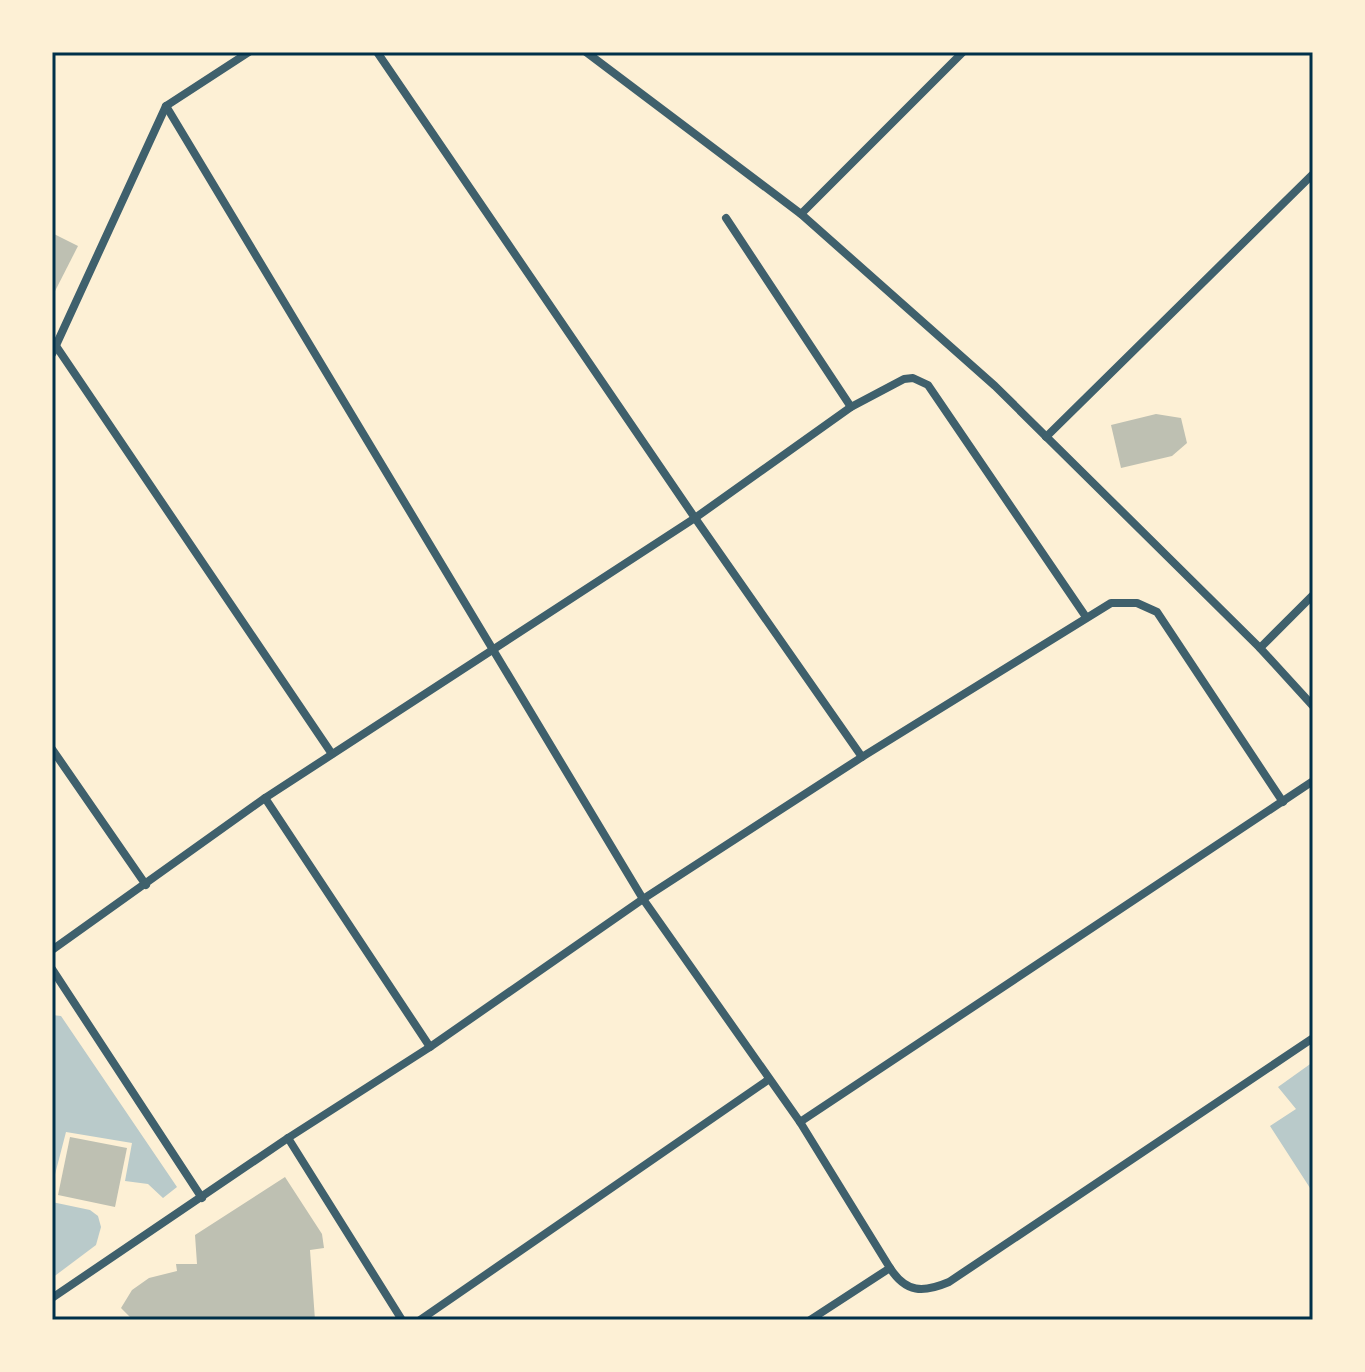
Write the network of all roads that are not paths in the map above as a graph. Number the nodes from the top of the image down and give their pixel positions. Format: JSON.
{"nodes":[{"id":1,"x":249,"y":52,"type":"edge"},
{"id":2,"x":377,"y":52,"type":"edge"},
{"id":3,"x":586,"y":52,"type":"edge"},
{"id":4,"x":963,"y":52,"type":"edge"},
{"id":5,"x":166,"y":106,"type":"junction"},
{"id":6,"x":1313,"y":174,"type":"edge"},
{"id":7,"x":801,"y":214,"type":"junction"},
{"id":8,"x":726,"y":218,"type":"dead end"},
{"id":9,"x":54,"y":350,"type":"edge"},
{"id":10,"x":851,"y":407,"type":"junction"},
{"id":11,"x":1046,"y":437,"type":"junction"},
{"id":12,"x":695,"y":518,"type":"junction"},
{"id":13,"x":1313,"y":595,"type":"edge"},
{"id":14,"x":1086,"y":617,"type":"junction"},
{"id":15,"x":492,"y":648,"type":"junction"},
{"id":16,"x":1260,"y":648,"type":"junction"},
{"id":17,"x":1313,"y":706,"type":"edge"},
{"id":18,"x":52,"y":749,"type":"edge"},
{"id":19,"x":332,"y":754,"type":"junction"},
{"id":20,"x":862,"y":757,"type":"junction"},
{"id":21,"x":1313,"y":781,"type":"edge"},
{"id":22,"x":265,"y":798,"type":"junction"},
{"id":23,"x":1283,"y":802,"type":"junction"},
{"id":24,"x":146,"y":885,"type":"junction"},
{"id":25,"x":643,"y":899,"type":"junction"},
{"id":26,"x":52,"y":950,"type":"edge"},
{"id":27,"x":52,"y":969,"type":"edge"},
{"id":28,"x":1313,"y":1038,"type":"edge"},
{"id":29,"x":430,"y":1047,"type":"junction"},
{"id":30,"x":768,"y":1080,"type":"junction"},
{"id":31,"x":800,"y":1122,"type":"junction"},
{"id":32,"x":288,"y":1138,"type":"junction"},
{"id":33,"x":202,"y":1198,"type":"junction"},
{"id":34,"x":890,"y":1268,"type":"junction"},
{"id":35,"x":52,"y":1298,"type":"edge"},
{"id":36,"x":402,"y":1320,"type":"edge"},
{"id":37,"x":420,"y":1320,"type":"edge"},
{"id":38,"x":810,"y":1320,"type":"edge"}],
"edges":[{"from":1,"to":5,"type":"street"},
{"from":2,"to":12,"type":"street"},
{"from":3,"to":7,"type":"street"},
{"from":4,"to":7,"type":"street"},
{"from":5,"to":9,"type":"street"},
{"from":5,"to":15,"type":"street"},
{"from":6,"to":11,"type":"street"},
{"from":7,"to":11,"type":"street"},
{"from":8,"to":10,"type":"street"},
{"from":9,"to":19,"type":"street"},
{"from":10,"to":12,"type":"street"},
{"from":10,"to":14,"type":"street"},
{"from":11,"to":16,"type":"street"},
{"from":12,"to":15,"type":"street"},
{"from":12,"to":20,"type":"street"},
{"from":13,"to":16,"type":"street"},
{"from":14,"to":20,"type":"street"},
{"from":14,"to":23,"type":"street"},
{"from":15,"to":19,"type":"street"},
{"from":15,"to":25,"type":"street"},
{"from":16,"to":17,"type":"street"},
{"from":18,"to":24,"type":"street"},
{"from":19,"to":22,"type":"street"},
{"from":20,"to":25,"type":"street"},
{"from":21,"to":23,"type":"street"},
{"from":22,"to":24,"type":"street"},
{"from":22,"to":29,"type":"street"},
{"from":23,"to":31,"type":"street"},
{"from":24,"to":26,"type":"street"},
{"from":25,"to":29,"type":"street"},
{"from":25,"to":30,"type":"street"},
{"from":27,"to":33,"type":"street"},
{"from":28,"to":34,"type":"street"},
{"from":29,"to":32,"type":"street"},
{"from":30,"to":31,"type":"street"},
{"from":30,"to":37,"type":"street"},
{"from":31,"to":34,"type":"street"},
{"from":32,"to":33,"type":"street"},
{"from":32,"to":36,"type":"street"},
{"from":33,"to":35,"type":"street"},
{"from":34,"to":38,"type":"street"}]}
